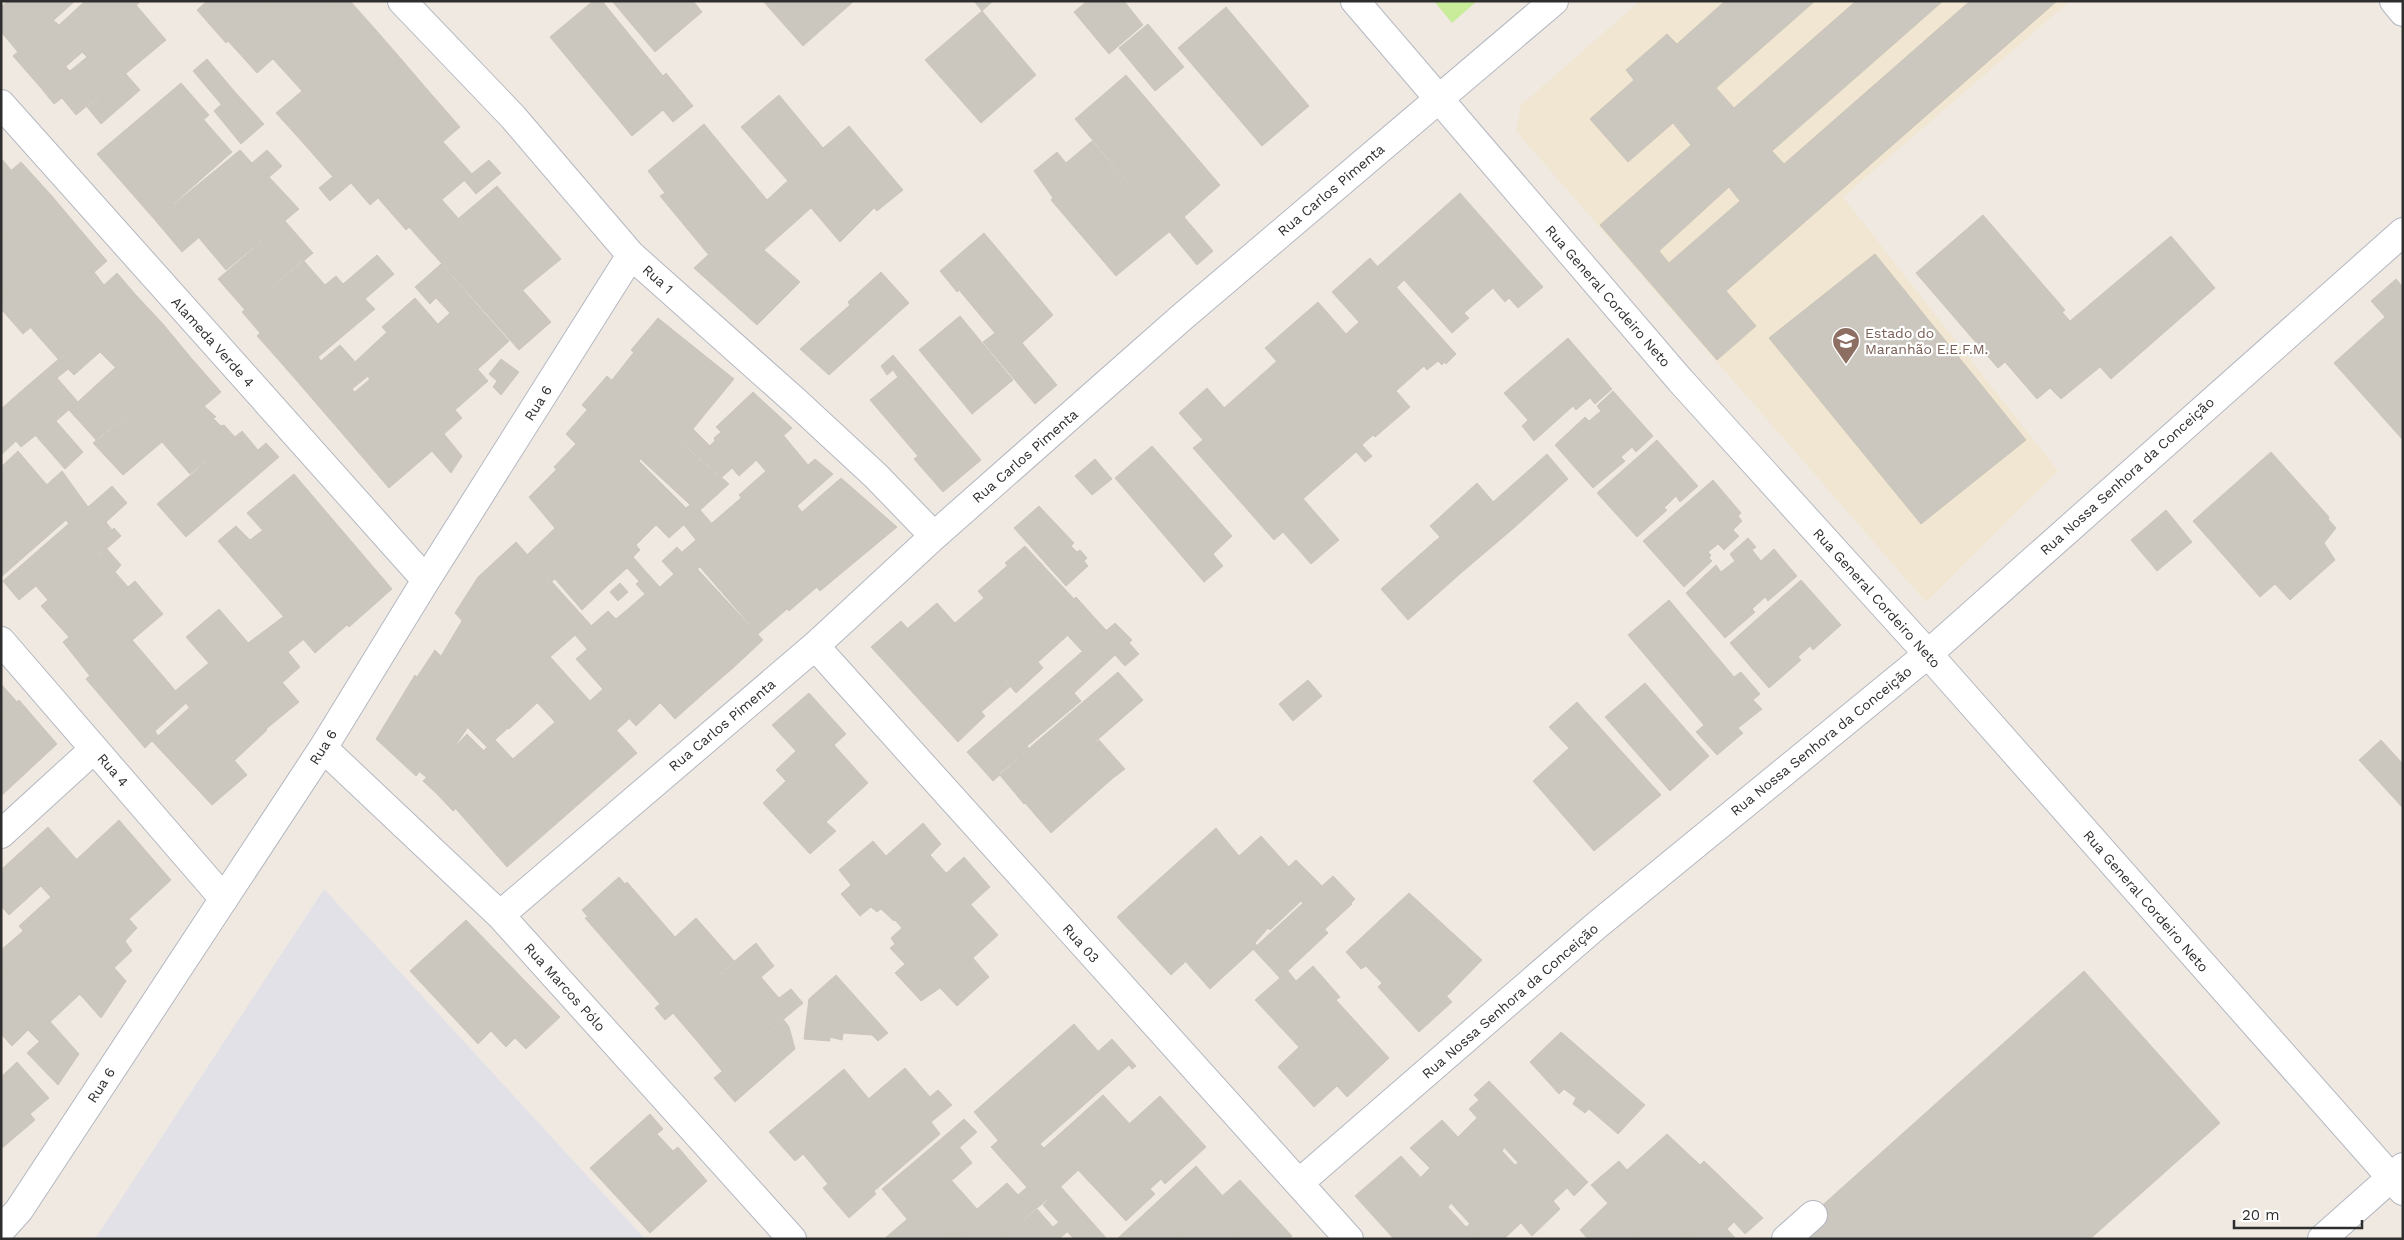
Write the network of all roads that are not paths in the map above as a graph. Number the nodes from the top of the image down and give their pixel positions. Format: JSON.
{"nodes":[{"id":1,"x":1355,"y":1,"type":"edge"},
{"id":2,"x":1554,"y":1,"type":"edge"},
{"id":3,"x":2394,"y":1,"type":"edge"},
{"id":4,"x":407,"y":3,"type":"edge"},
{"id":5,"x":2403,"y":12,"type":"edge"},
{"id":6,"x":1438,"y":98,"type":"junction"},
{"id":7,"x":1,"y":104,"type":"edge"},
{"id":8,"x":2403,"y":232,"type":"edge"},
{"id":9,"x":632,"y":255,"type":"junction"},
{"id":10,"x":934,"y":536,"type":"junction"},
{"id":11,"x":426,"y":580,"type":"junction"},
{"id":12,"x":1,"y":641,"type":"edge"},
{"id":13,"x":815,"y":646,"type":"junction"},
{"id":14,"x":1928,"y":654,"type":"junction"},
{"id":15,"x":323,"y":748,"type":"junction"},
{"id":16,"x":94,"y":749,"type":"junction"},
{"id":17,"x":1,"y":834,"type":"edge"},
{"id":18,"x":224,"y":899,"type":"junction"},
{"id":19,"x":500,"y":915,"type":"junction"},
{"id":20,"x":2399,"y":1179,"type":"edge"},
{"id":21,"x":1299,"y":1183,"type":"junction"},
{"id":22,"x":1813,"y":1215,"type":"dead end"},
{"id":23,"x":1,"y":1230,"type":"edge"},
{"id":24,"x":792,"y":1239,"type":"edge"},
{"id":25,"x":1349,"y":1239,"type":"edge"},
{"id":26,"x":1786,"y":1239,"type":"edge"},
{"id":27,"x":2322,"y":1239,"type":"edge"}],
"edges":[{"from":1,"to":6,"type":"street","name":"Rua General Cordeiro Neto"},
{"from":2,"to":6,"type":"street","name":"Rua Carlos Pimenta"},
{"from":3,"to":5,"type":"street"},
{"from":4,"to":9,"type":"street","name":"Rua 1"},
{"from":6,"to":10,"type":"street","name":"Rua Carlos Pimenta"},
{"from":6,"to":14,"type":"street","name":"Rua General Cordeiro Neto"},
{"from":7,"to":11,"type":"street","name":"Alameda Verde 4"},
{"from":8,"to":14,"type":"street","name":"Rua Nossa Senhora da Conceição"},
{"from":9,"to":10,"type":"street","name":"Rua 1"},
{"from":9,"to":11,"type":"street","name":"Rua 6"},
{"from":10,"to":13,"type":"street","name":"Rua Carlos Pimenta"},
{"from":11,"to":15,"type":"street","name":"Rua 6"},
{"from":12,"to":16,"type":"street","name":"Rua 4"},
{"from":13,"to":19,"type":"street","name":"Rua Carlos Pimenta"},
{"from":13,"to":21,"type":"street","name":"Rua 03"},
{"from":14,"to":20,"type":"street","name":"Rua General Cordeiro Neto"},
{"from":14,"to":21,"type":"street","name":"Rua Nossa Senhora da Conceição"},
{"from":15,"to":18,"type":"street","name":"Rua 6"},
{"from":15,"to":19,"type":"street","name":"Rua Marcos Pólo"},
{"from":16,"to":17,"type":"street"},
{"from":16,"to":18,"type":"street","name":"Rua 4"},
{"from":18,"to":23,"type":"street","name":"Rua 6"},
{"from":19,"to":24,"type":"street","name":"Rua Marcos Pólo"},
{"from":20,"to":27,"type":"street"},
{"from":21,"to":25,"type":"street","name":"Rua 03"},
{"from":22,"to":26,"type":"street"}]}
